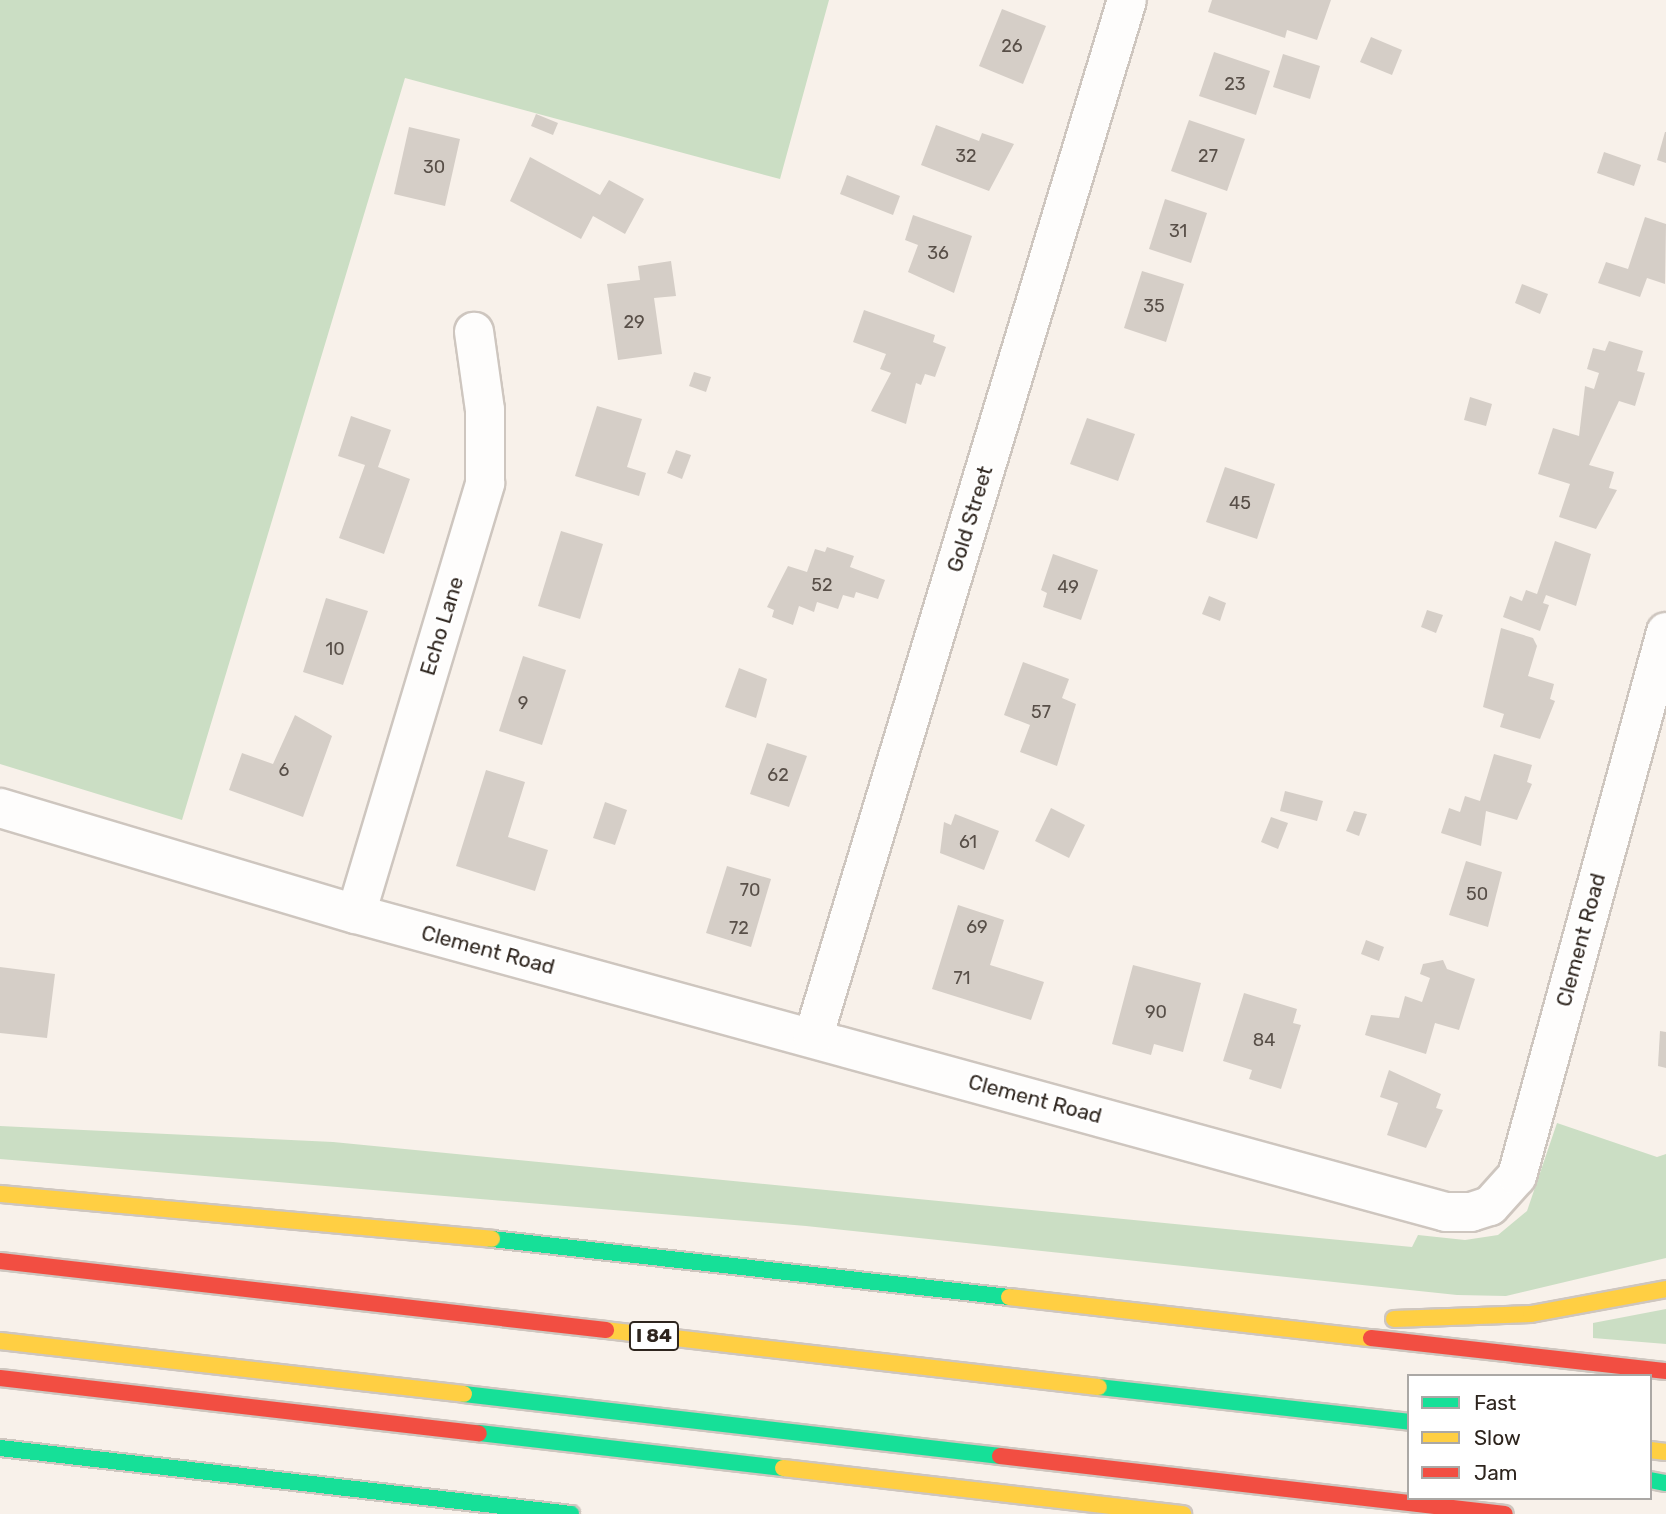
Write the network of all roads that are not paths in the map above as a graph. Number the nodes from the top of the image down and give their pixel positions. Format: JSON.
{"nodes":[{"id":1,"x":1127,"y":0,"type":"edge"},
{"id":2,"x":474,"y":332,"type":"dead end"},
{"id":3,"x":1666,"y":632,"type":"edge"},
{"id":4,"x":0,"y":808,"type":"edge"},
{"id":5,"x":356,"y":914,"type":"junction"},
{"id":6,"x":813,"y":1038,"type":"junction"},
{"id":7,"x":0,"y":1194,"type":"edge"},
{"id":8,"x":0,"y":1261,"type":"edge"},
{"id":9,"x":1666,"y":1289,"type":"edge"},
{"id":10,"x":1272,"y":1326,"type":"junction"},
{"id":11,"x":0,"y":1341,"type":"edge"},
{"id":12,"x":1666,"y":1371,"type":"edge"},
{"id":13,"x":0,"y":1378,"type":"edge"},
{"id":14,"x":1308,"y":1411,"type":"junction"},
{"id":15,"x":1407,"y":1422,"type":"edge"},
{"id":16,"x":1407,"y":1435,"type":"edge"},
{"id":17,"x":0,"y":1448,"type":"edge"},
{"id":18,"x":571,"y":1514,"type":"edge"},
{"id":19,"x":1183,"y":1514,"type":"edge"},
{"id":20,"x":1505,"y":1514,"type":"edge"}],
"edges":[{"from":1,"to":6,"type":"street","name":"Gold Street"},
{"from":2,"to":5,"type":"street","name":"Echo Lane"},
{"from":3,"to":6,"type":"street","name":"Clement Road"},
{"from":4,"to":5,"type":"street","name":"Clement Road"},
{"from":5,"to":6,"type":"street","name":"Clement Road"},
{"from":7,"to":10,"type":"highway"},
{"from":8,"to":14,"type":"highway","number":"I 84"},
{"from":9,"to":10,"type":"highway"},
{"from":10,"to":12,"type":"highway"},
{"from":11,"to":20,"type":"highway"},
{"from":13,"to":19,"type":"highway"},
{"from":14,"to":15,"type":"highway","number":"I 84"},
{"from":14,"to":16,"type":"highway"},
{"from":17,"to":18,"type":"highway"}]}
